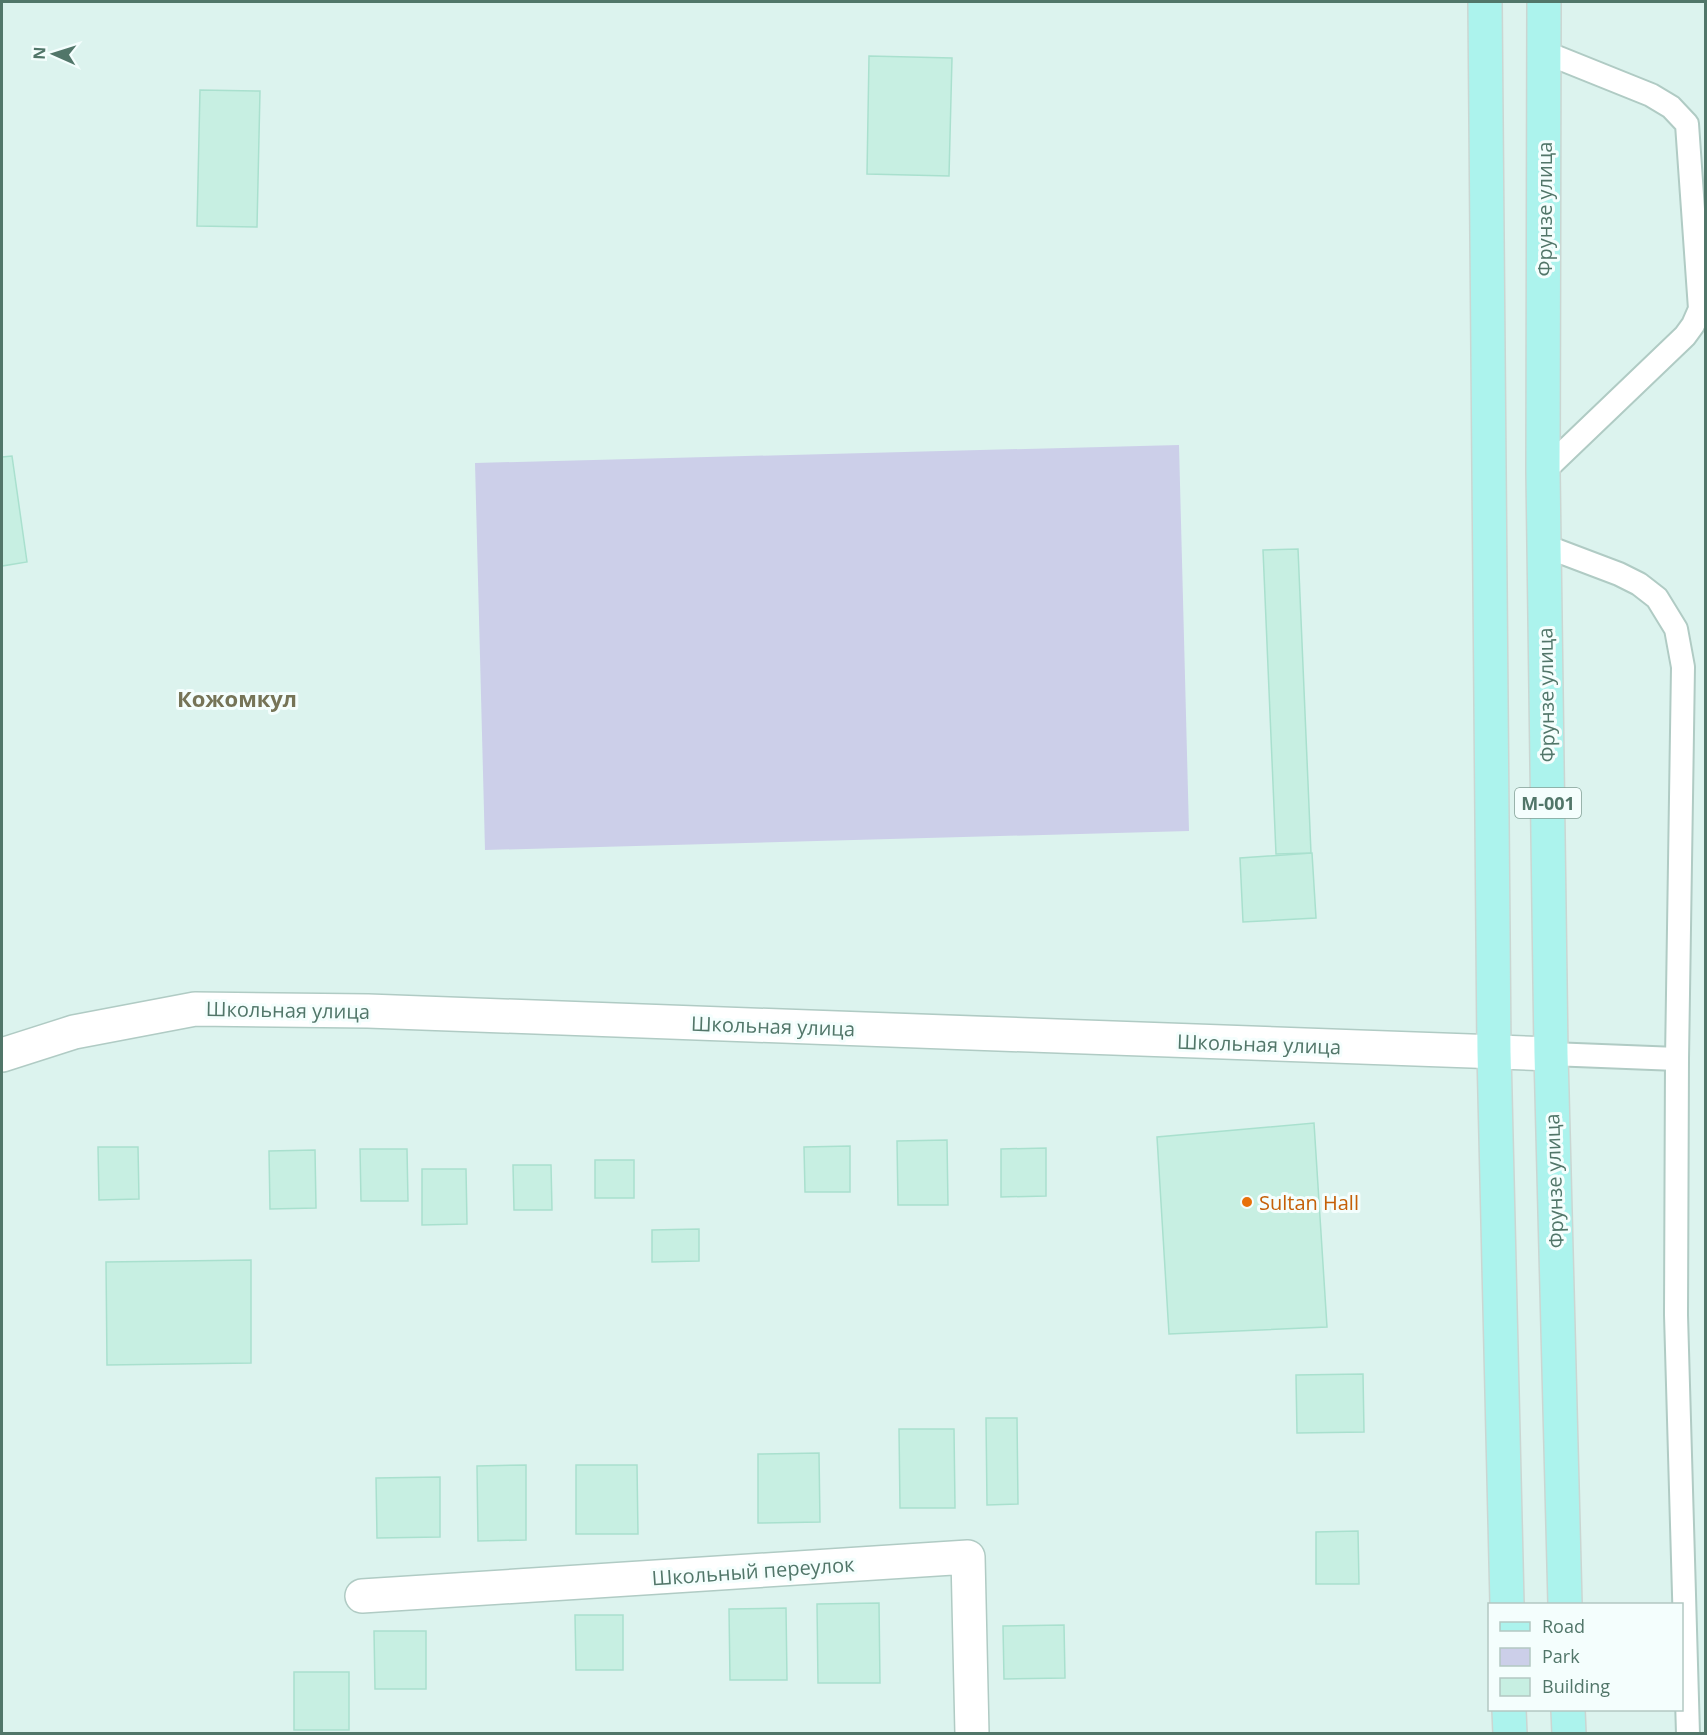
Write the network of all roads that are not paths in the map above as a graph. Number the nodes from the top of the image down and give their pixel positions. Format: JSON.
{"nodes":[{"id":1,"x":1485,"y":2,"type":"edge"},
{"id":2,"x":1544,"y":2,"type":"edge"},
{"id":3,"x":1544,"y":52,"type":"junction"},
{"id":4,"x":1544,"y":472,"type":"junction"},
{"id":5,"x":1545,"y":546,"type":"junction"},
{"id":6,"x":1494,"y":1052,"type":"junction"},
{"id":7,"x":1551,"y":1054,"type":"junction"},
{"id":8,"x":2,"y":1055,"type":"edge"},
{"id":9,"x":1677,"y":1059,"type":"junction"},
{"id":10,"x":362,"y":1596,"type":"dead end"},
{"id":11,"x":1507,"y":1603,"type":"edge"},
{"id":12,"x":1565,"y":1603,"type":"edge"},
{"id":13,"x":1683,"y":1603,"type":"edge"},
{"id":14,"x":1683,"y":1604,"type":"edge"},
{"id":15,"x":1685,"y":1687,"type":"edge"},
{"id":16,"x":1509,"y":1711,"type":"edge"},
{"id":17,"x":1568,"y":1711,"type":"edge"},
{"id":18,"x":972,"y":1734,"type":"edge"},
{"id":19,"x":1510,"y":1734,"type":"edge"},
{"id":20,"x":1569,"y":1734,"type":"edge"},
{"id":21,"x":1688,"y":1734,"type":"edge"}],
"edges":[{"from":1,"to":6,"type":"main road","number":"M-001"},
{"from":2,"to":3,"type":"main road","name":"Фрунзе улица","number":"M-001"},
{"from":3,"to":4,"type":"main road","name":"Фрунзе улица","number":"M-001"},
{"from":3,"to":4,"type":"lane"},
{"from":4,"to":5,"type":"main road","name":"Фрунзе улица","number":"M-001"},
{"from":5,"to":7,"type":"main road","name":"Фрунзе улица","number":"M-001"},
{"from":5,"to":9,"type":"lane"},
{"from":6,"to":7,"type":"street","name":"Школьная улица"},
{"from":6,"to":8,"type":"street","name":"Школьная улица"},
{"from":6,"to":11,"type":"main road","number":"M-001"},
{"from":7,"to":9,"type":"lane"},
{"from":7,"to":12,"type":"main road","name":"Фрунзе улица","number":"M-001"},
{"from":9,"to":13,"type":"lane"},
{"from":10,"to":18,"type":"street","name":"Школьный переулок"},
{"from":14,"to":15,"type":"lane"},
{"from":15,"to":21,"type":"lane"},
{"from":16,"to":19,"type":"main road"},
{"from":17,"to":20,"type":"main road"}]}
